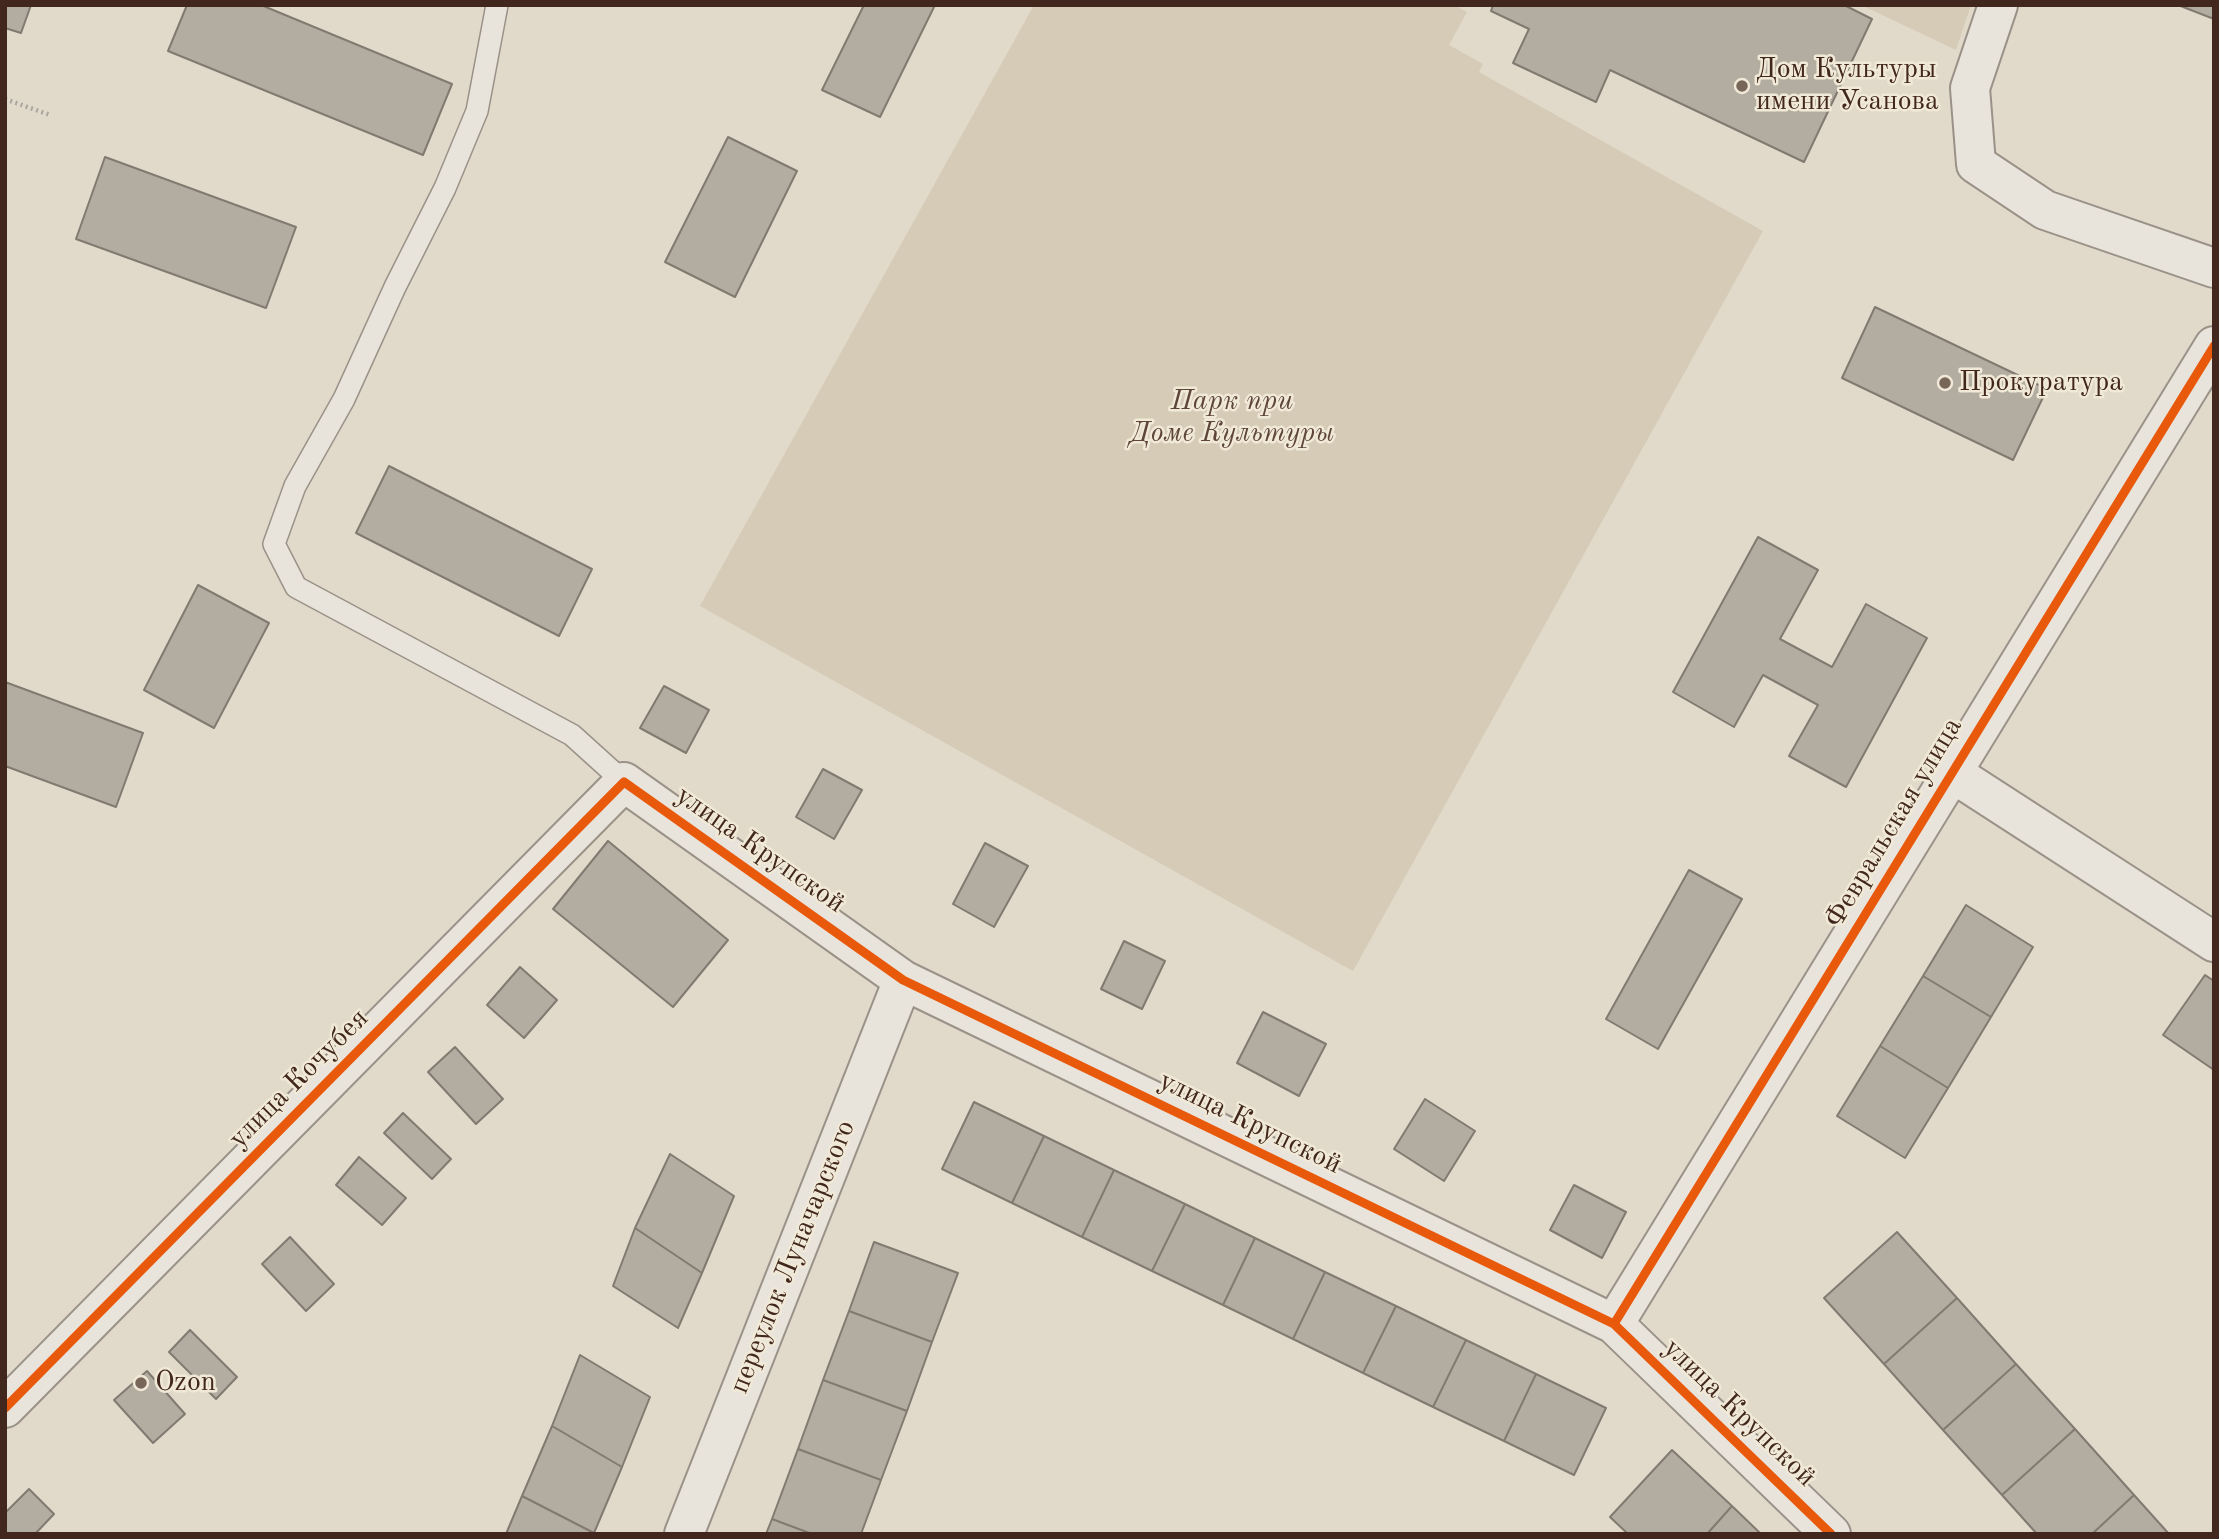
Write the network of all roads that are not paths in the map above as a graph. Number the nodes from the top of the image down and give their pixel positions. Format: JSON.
{"nodes":[{"id":1,"x":497,"y":5,"type":"edge"},
{"id":2,"x":1998,"y":5,"type":"edge"},
{"id":3,"x":2214,"y":268,"type":"edge"},
{"id":4,"x":2214,"y":346,"type":"edge"},
{"id":5,"x":1951,"y":772,"type":"junction"},
{"id":6,"x":624,"y":782,"type":"junction"},
{"id":7,"x":2214,"y":942,"type":"edge"},
{"id":8,"x":903,"y":980,"type":"junction"},
{"id":9,"x":1614,"y":1324,"type":"junction"},
{"id":10,"x":5,"y":1409,"type":"edge"},
{"id":11,"x":684,"y":1534,"type":"edge"},
{"id":12,"x":1831,"y":1534,"type":"edge"}],
"edges":[{"from":1,"to":6,"type":"lane"},
{"from":2,"to":3,"type":"street"},
{"from":4,"to":5,"type":"street","name":"Февральская улица"},
{"from":5,"to":7,"type":"street","name":"Февральская улица"},
{"from":5,"to":9,"type":"street","name":"Февральская улица"},
{"from":6,"to":8,"type":"street","name":"улица Крупской"},
{"from":6,"to":10,"type":"street","name":"улица Кочубея"},
{"from":8,"to":9,"type":"street","name":"улица Крупской"},
{"from":8,"to":11,"type":"street","name":"переулок Луначарского"},
{"from":9,"to":12,"type":"street","name":"улица Крупской"}]}
